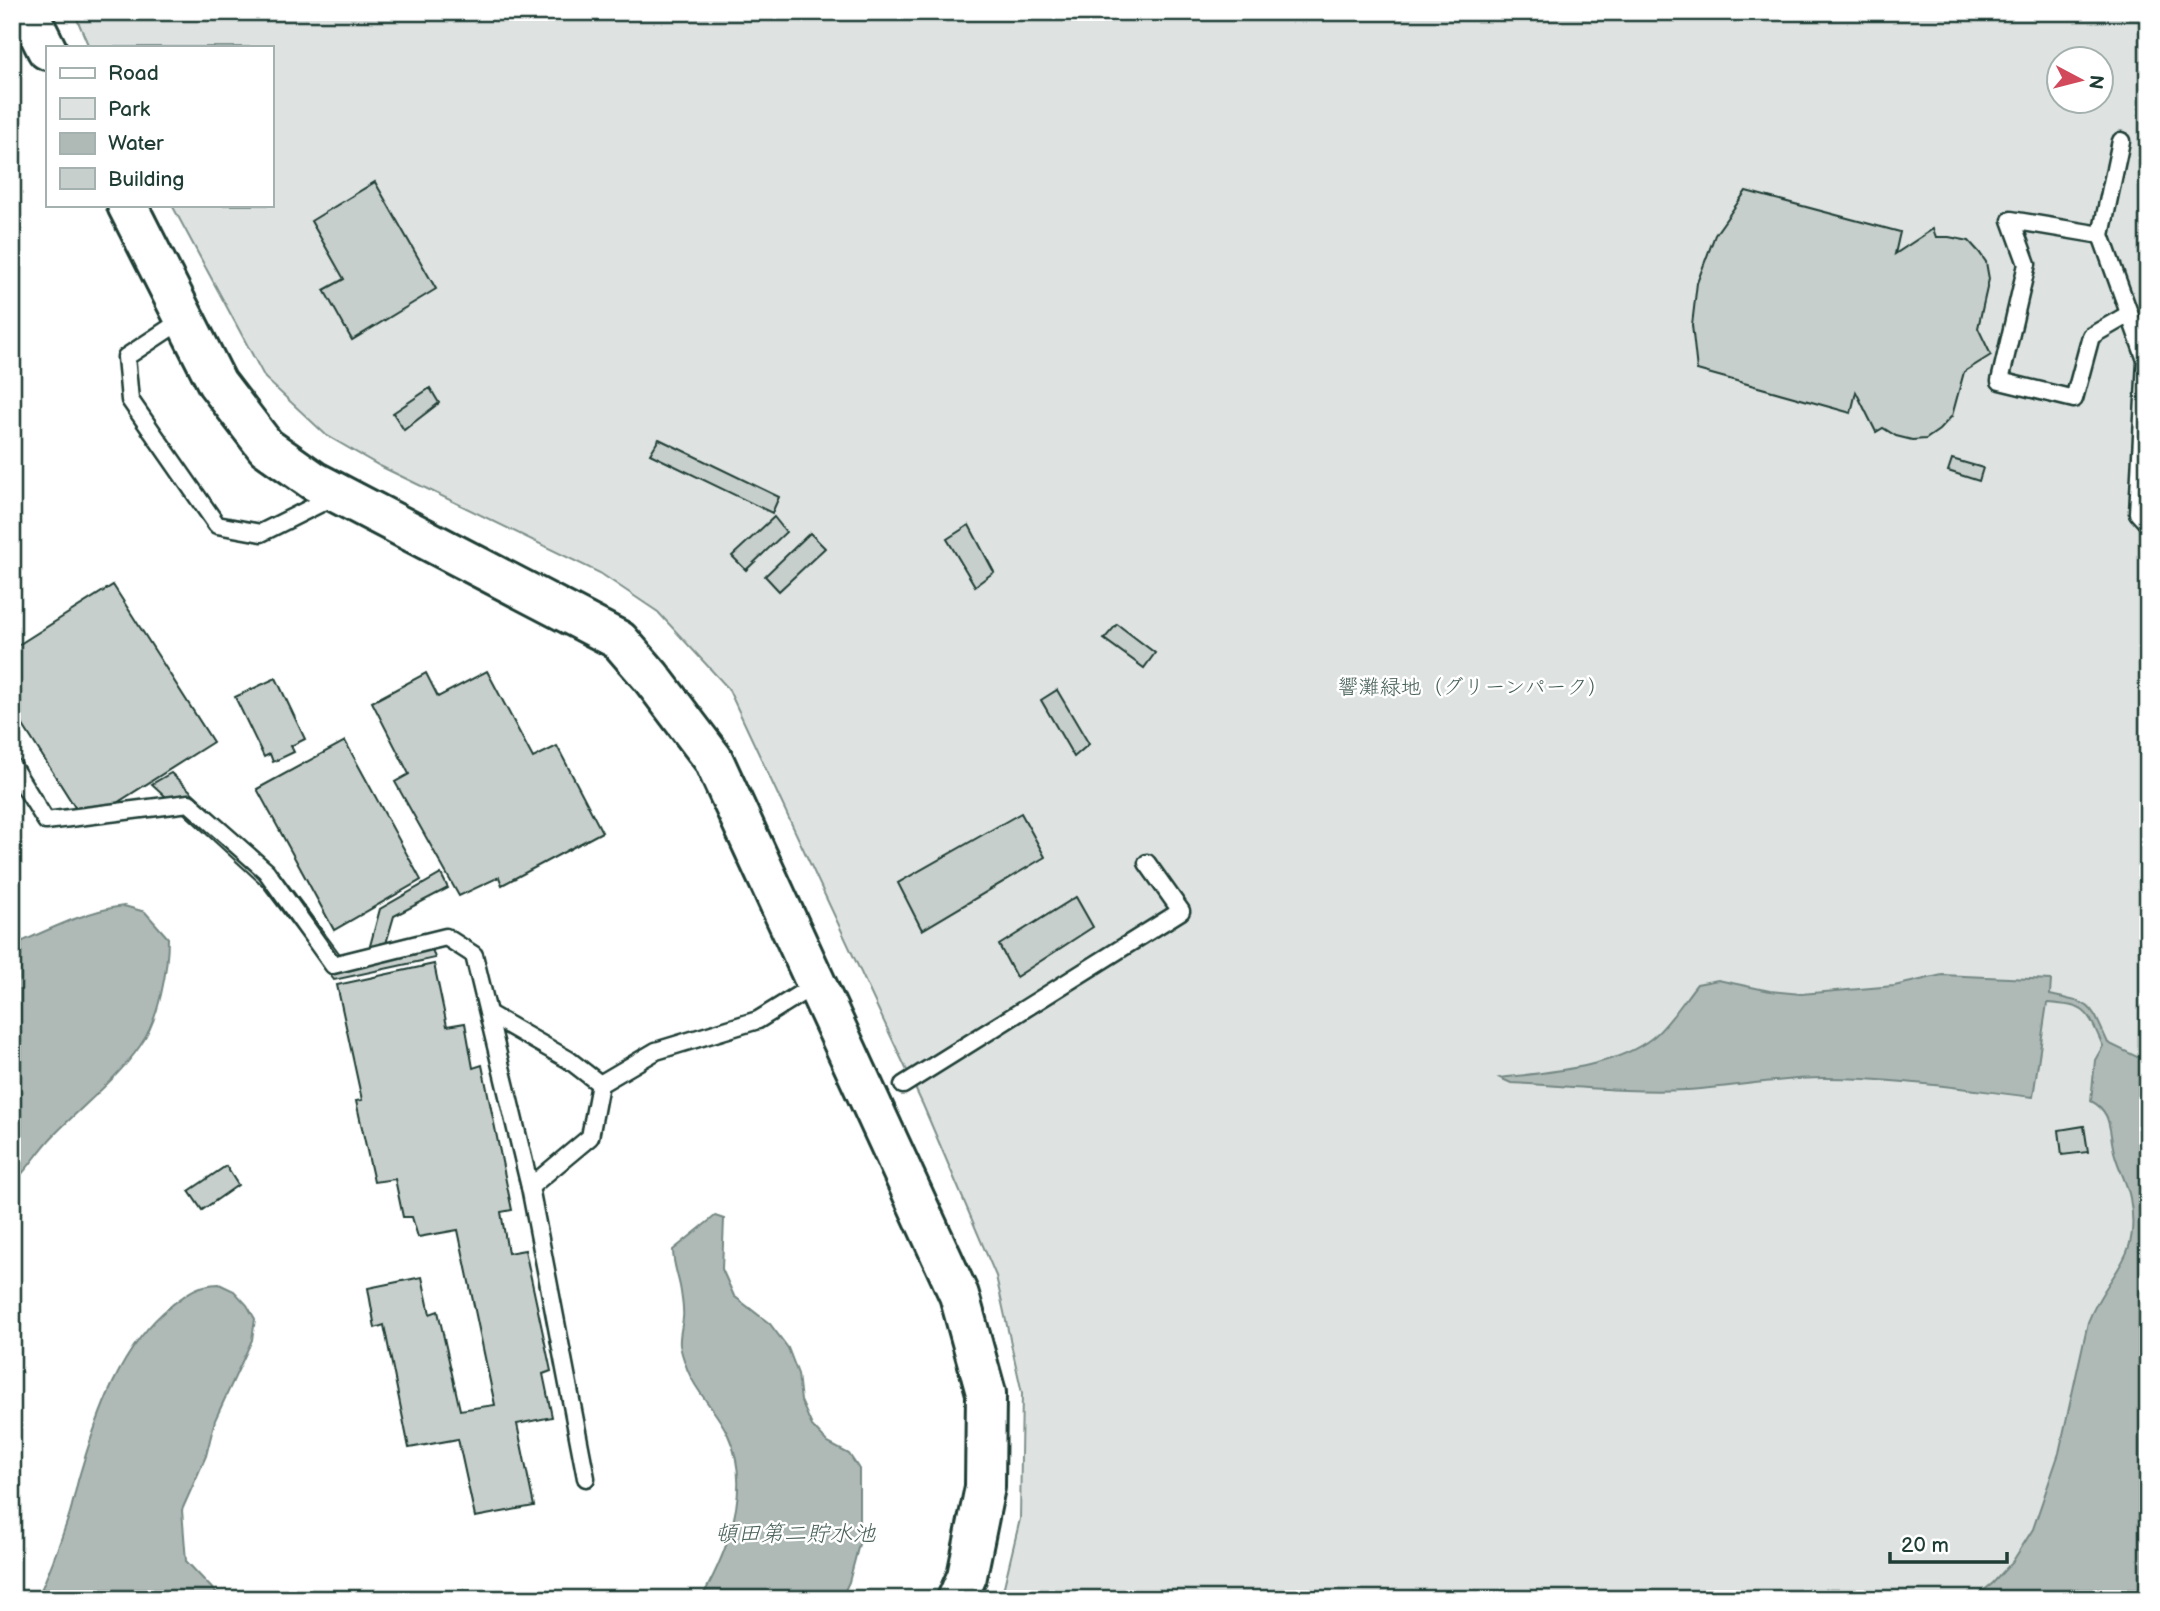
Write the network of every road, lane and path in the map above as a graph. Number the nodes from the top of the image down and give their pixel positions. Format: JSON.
{"nodes":[{"id":1,"x":2121,"y":141,"type":"dead end"},
{"id":2,"x":128,"y":206,"type":"edge"},
{"id":3,"x":2101,"y":235,"type":"junction"},
{"id":4,"x":2129,"y":314,"type":"junction"},
{"id":5,"x":185,"y":318,"type":"junction"},
{"id":6,"x":340,"y":494,"type":"junction"},
{"id":7,"x":2148,"y":524,"type":"edge"},
{"id":8,"x":12,"y":766,"type":"edge"},
{"id":9,"x":19,"y":792,"type":"edge"},
{"id":10,"x":1147,"y":863,"type":"dead end"},
{"id":11,"x":816,"y":984,"type":"junction"},
{"id":12,"x":489,"y":1014,"type":"junction"},
{"id":13,"x":600,"y":1084,"type":"junction"},
{"id":14,"x":903,"y":1086,"type":"dead end"},
{"id":15,"x":530,"y":1187,"type":"junction"},
{"id":16,"x":586,"y":1478,"type":"dead end"},
{"id":17,"x":957,"y":1599,"type":"edge"}],
"edges":[{"from":1,"to":3,"type":"lane"},
{"from":2,"to":5,"type":"street"},
{"from":3,"to":4,"type":"lane"},
{"from":3,"to":4,"type":"lane"},
{"from":4,"to":7,"type":"lane"},
{"from":5,"to":6,"type":"street"},
{"from":5,"to":6,"type":"lane"},
{"from":6,"to":11,"type":"street"},
{"from":8,"to":9,"type":"lane"},
{"from":9,"to":12,"type":"lane"},
{"from":10,"to":14,"type":"lane"},
{"from":11,"to":13,"type":"lane"},
{"from":11,"to":17,"type":"street"},
{"from":12,"to":13,"type":"lane"},
{"from":12,"to":15,"type":"lane"},
{"from":13,"to":15,"type":"lane"},
{"from":15,"to":16,"type":"lane"}]}
